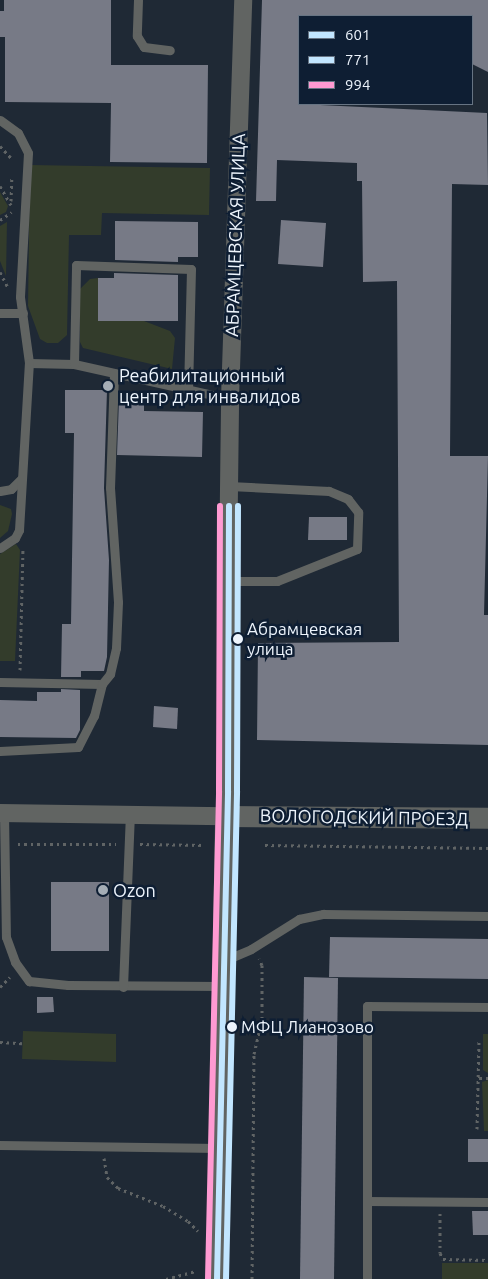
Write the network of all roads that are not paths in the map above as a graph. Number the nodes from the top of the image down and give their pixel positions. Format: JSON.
{"nodes":[{"id":1,"x":138,"y":0,"type":"edge"},
{"id":2,"x":243,"y":0,"type":"edge"},
{"id":3,"x":170,"y":50,"type":"dead end"},
{"id":4,"x":0,"y":120,"type":"edge"},
{"id":5,"x":0,"y":313,"type":"edge"},
{"id":6,"x":23,"y":313,"type":"junction"},
{"id":7,"x":30,"y":363,"type":"junction"},
{"id":8,"x":74,"y":364,"type":"junction"},
{"id":9,"x":114,"y":373,"type":"junction"},
{"id":10,"x":188,"y":390,"type":"junction"},
{"id":11,"x":230,"y":399,"type":"junction"},
{"id":12,"x":22,"y":479,"type":"junction"},
{"id":13,"x":229,"y":486,"type":"junction"},
{"id":14,"x":3,"y":491,"type":"edge"},
{"id":15,"x":20,"y":502,"type":"junction"},
{"id":16,"x":0,"y":548,"type":"edge"},
{"id":17,"x":228,"y":581,"type":"junction"},
{"id":18,"x":0,"y":682,"type":"edge"},
{"id":19,"x":102,"y":684,"type":"junction"},
{"id":20,"x":0,"y":751,"type":"edge"},
{"id":21,"x":2,"y":813,"type":"edge"},
{"id":22,"x":130,"y":814,"type":"junction"},
{"id":23,"x":225,"y":816,"type":"junction"},
{"id":24,"x":488,"y":818,"type":"edge"},
{"id":25,"x":488,"y":916,"type":"edge"},
{"id":26,"x":223,"y":961,"type":"junction"},
{"id":27,"x":223,"y":986,"type":"junction"},
{"id":28,"x":123,"y":987,"type":"junction"},
{"id":29,"x":488,"y":1007,"type":"edge"},
{"id":30,"x":0,"y":1145,"type":"edge"},
{"id":31,"x":219,"y":1148,"type":"junction"},
{"id":32,"x":367,"y":1201,"type":"junction"},
{"id":33,"x":488,"y":1202,"type":"edge"},
{"id":34,"x":217,"y":1279,"type":"edge"},
{"id":35,"x":367,"y":1279,"type":"edge"}],
"edges":[{"from":1,"to":3,"type":"lane"},
{"from":2,"to":11,"type":"street","name":"АБРАМЦЕВСКАЯ УЛИЦА"},
{"from":4,"to":6,"type":"lane"},
{"from":5,"to":6,"type":"lane"},
{"from":6,"to":7,"type":"lane"},
{"from":7,"to":8,"type":"lane"},
{"from":7,"to":12,"type":"lane"},
{"from":8,"to":9,"type":"lane"},
{"from":8,"to":10,"type":"lane"},
{"from":9,"to":10,"type":"lane"},
{"from":9,"to":19,"type":"lane"},
{"from":10,"to":11,"type":"lane"},
{"from":11,"to":13,"type":"street","name":"АБРАМЦЕВСКАЯ УЛИЦА"},
{"from":12,"to":14,"type":"lane"},
{"from":12,"to":15,"type":"lane"},
{"from":13,"to":17,"type":"street","name":"АБРАМЦЕВСКАЯ УЛИЦА"},
{"from":13,"to":17,"type":"lane"},
{"from":14,"to":15,"type":"lane"},
{"from":15,"to":16,"type":"lane"},
{"from":17,"to":23,"type":"street","name":"АБРАМЦЕВСКАЯ УЛИЦА"},
{"from":18,"to":19,"type":"lane"},
{"from":19,"to":20,"type":"lane"},
{"from":21,"to":22,"type":"street","name":"ВОЛОГОДСКИЙ ПРОЕЗД"},
{"from":21,"to":28,"type":"lane"},
{"from":22,"to":23,"type":"street","name":"ВОЛОГОДСКИЙ ПРОЕЗД"},
{"from":22,"to":28,"type":"lane"},
{"from":23,"to":24,"type":"street","name":"ВОЛОГОДСКИЙ ПРОЕЗД"},
{"from":23,"to":26,"type":"street","name":"АБРАМЦЕВСКАЯ УЛИЦА"},
{"from":25,"to":26,"type":"lane"},
{"from":26,"to":27,"type":"street","name":"АБРАМЦЕВСКАЯ УЛИЦА"},
{"from":27,"to":28,"type":"lane"},
{"from":27,"to":31,"type":"street","name":"АБРАМЦЕВСКАЯ УЛИЦА"},
{"from":29,"to":32,"type":"lane"},
{"from":30,"to":31,"type":"lane"},
{"from":31,"to":34,"type":"street","name":"АБРАМЦЕВСКАЯ УЛИЦА"},
{"from":32,"to":33,"type":"lane"},
{"from":32,"to":35,"type":"lane"}]}
